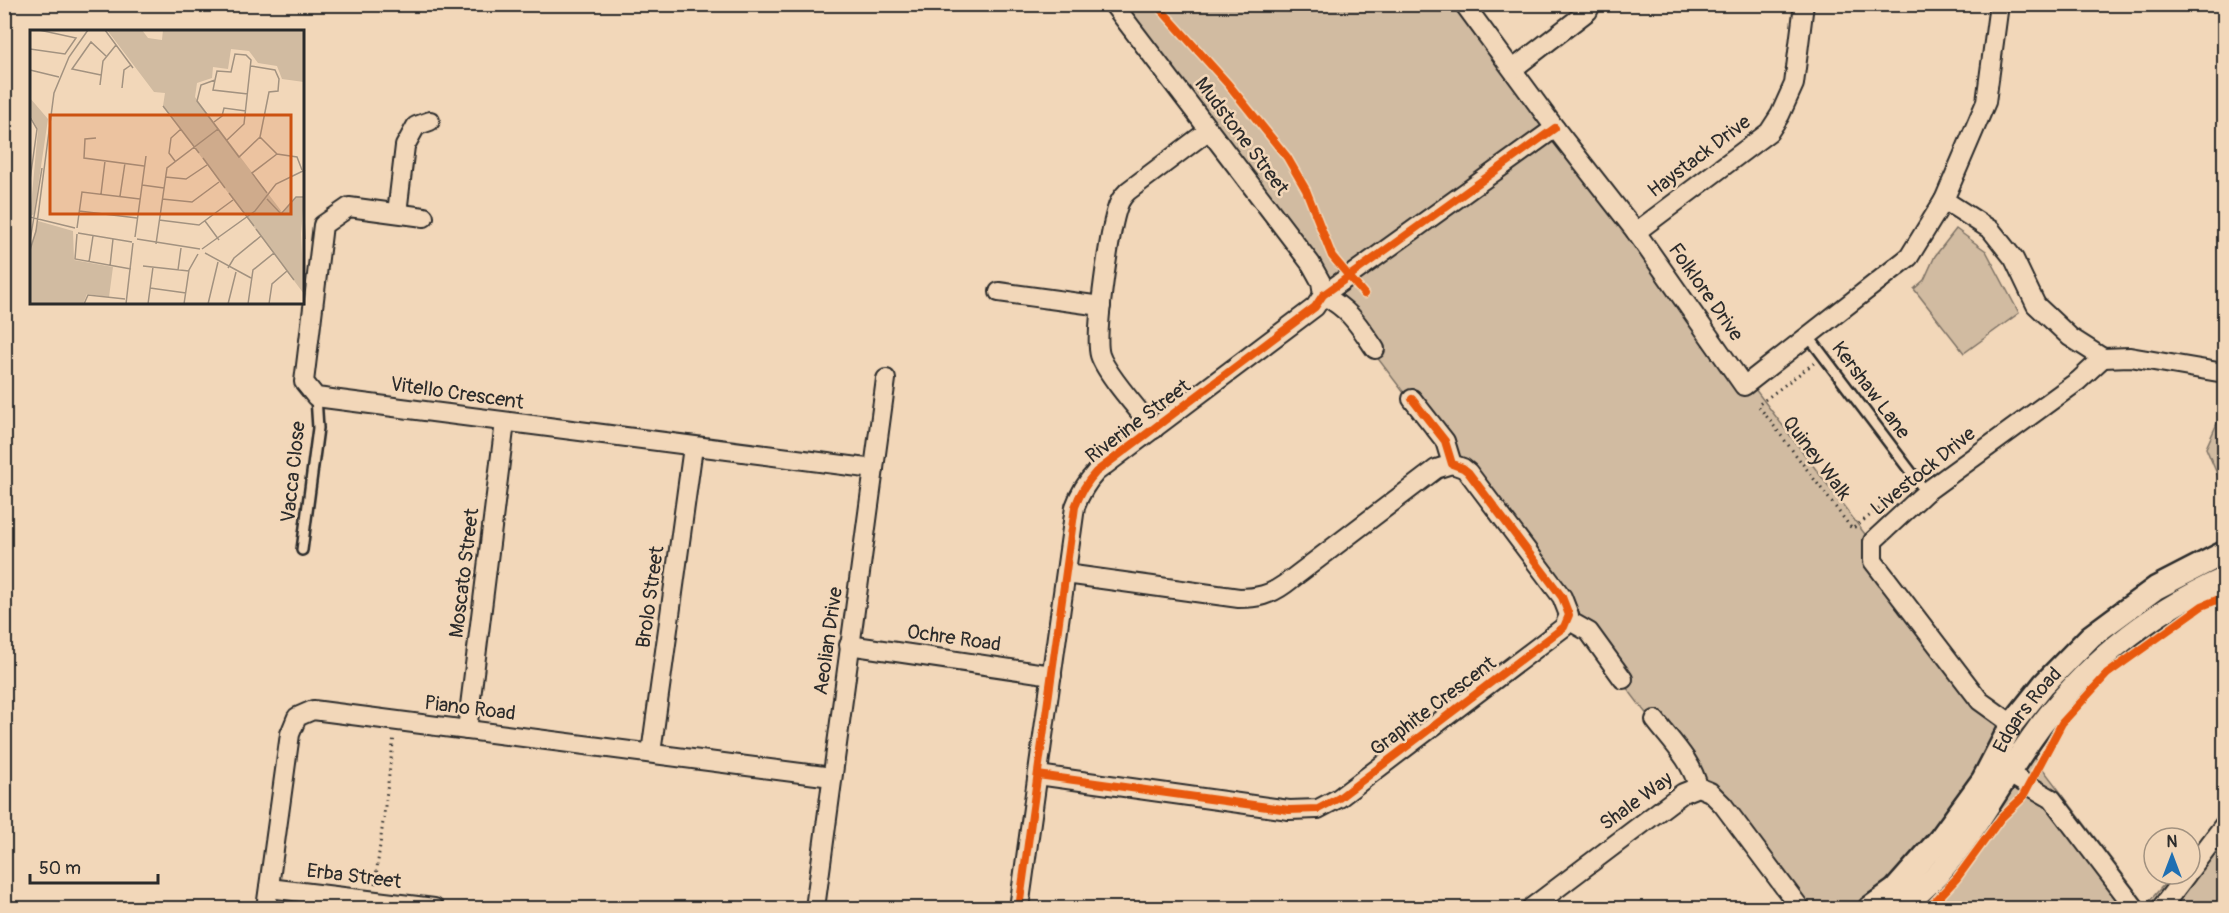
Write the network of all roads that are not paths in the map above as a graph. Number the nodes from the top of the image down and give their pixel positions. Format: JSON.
{"nodes":[{"id":1,"x":1113,"y":4,"type":"edge"},
{"id":2,"x":1464,"y":4,"type":"edge"},
{"id":3,"x":1591,"y":4,"type":"edge"},
{"id":4,"x":1804,"y":4,"type":"edge"},
{"id":5,"x":1999,"y":4,"type":"edge"},
{"id":6,"x":1513,"y":69,"type":"junction"},
{"id":7,"x":430,"y":121,"type":"dead end"},
{"id":8,"x":1555,"y":128,"type":"junction"},
{"id":9,"x":1209,"y":130,"type":"junction"},
{"id":10,"x":1944,"y":200,"type":"junction"},
{"id":11,"x":397,"y":213,"type":"junction"},
{"id":12,"x":424,"y":217,"type":"dead end"},
{"id":13,"x":1636,"y":232,"type":"junction"},
{"id":14,"x":999,"y":292,"type":"dead end"},
{"id":15,"x":1323,"y":295,"type":"junction"},
{"id":16,"x":1101,"y":306,"type":"junction"},
{"id":17,"x":1809,"y":337,"type":"junction"},
{"id":18,"x":1375,"y":350,"type":"dead end"},
{"id":19,"x":2103,"y":358,"type":"junction"},
{"id":20,"x":2224,"y":373,"type":"edge"},
{"id":21,"x":886,"y":379,"type":"dead end"},
{"id":22,"x":316,"y":397,"type":"junction"},
{"id":23,"x":1412,"y":399,"type":"dead end"},
{"id":24,"x":505,"y":422,"type":"junction"},
{"id":25,"x":1154,"y":429,"type":"junction"},
{"id":26,"x":693,"y":447,"type":"junction"},
{"id":27,"x":1452,"y":464,"type":"junction"},
{"id":28,"x":874,"y":469,"type":"junction"},
{"id":29,"x":1926,"y":492,"type":"junction"},
{"id":30,"x":302,"y":550,"type":"dead end"},
{"id":31,"x":2224,"y":553,"type":"edge"},
{"id":32,"x":1066,"y":574,"type":"junction"},
{"id":33,"x":2224,"y":579,"type":"edge"},
{"id":34,"x":1568,"y":620,"type":"junction"},
{"id":35,"x":849,"y":645,"type":"junction"},
{"id":36,"x":1052,"y":675,"type":"junction"},
{"id":37,"x":1623,"y":679,"type":"dead end"},
{"id":38,"x":1655,"y":720,"type":"dead end"},
{"id":39,"x":2012,"y":724,"type":"junction"},
{"id":40,"x":467,"y":730,"type":"junction"},
{"id":41,"x":651,"y":753,"type":"junction"},
{"id":42,"x":2009,"y":774,"type":"junction"},
{"id":43,"x":1038,"y":776,"type":"junction"},
{"id":44,"x":832,"y":777,"type":"junction"},
{"id":45,"x":1698,"y":787,"type":"junction"},
{"id":46,"x":2224,"y":825,"type":"edge"},
{"id":47,"x":2202,"y":854,"type":"edge"},
{"id":48,"x":2178,"y":886,"type":"edge"},
{"id":49,"x":269,"y":888,"type":"junction"},
{"id":50,"x":266,"y":909,"type":"edge"},
{"id":51,"x":434,"y":909,"type":"edge"},
{"id":52,"x":815,"y":909,"type":"edge"},
{"id":53,"x":1019,"y":909,"type":"edge"},
{"id":54,"x":1531,"y":909,"type":"edge"},
{"id":55,"x":1800,"y":909,"type":"edge"},
{"id":56,"x":1870,"y":909,"type":"edge"},
{"id":57,"x":1902,"y":909,"type":"edge"},
{"id":58,"x":2135,"y":909,"type":"edge"},
{"id":59,"x":2161,"y":909,"type":"edge"}],
"edges":[{"from":1,"to":9,"type":"street","name":"Mudstone Street"},
{"from":2,"to":6,"type":"street","name":"Folklore Drive"},
{"from":3,"to":6,"type":"street"},
{"from":4,"to":13,"type":"street","name":"Haystack Drive"},
{"from":5,"to":10,"type":"street","name":"Folklore Drive"},
{"from":6,"to":8,"type":"street","name":"Folklore Drive"},
{"from":7,"to":11,"type":"street"},
{"from":8,"to":13,"type":"street","name":"Folklore Drive"},
{"from":8,"to":15,"type":"street","name":"Riverine Street"},
{"from":9,"to":15,"type":"street","name":"Mudstone Street"},
{"from":9,"to":16,"type":"street"},
{"from":10,"to":17,"type":"street","name":"Folklore Drive"},
{"from":10,"to":19,"type":"street"},
{"from":11,"to":12,"type":"street"},
{"from":11,"to":22,"type":"street"},
{"from":13,"to":17,"type":"street","name":"Folklore Drive"},
{"from":14,"to":16,"type":"street"},
{"from":15,"to":18,"type":"street"},
{"from":15,"to":25,"type":"street","name":"Riverine Street"},
{"from":16,"to":25,"type":"street"},
{"from":17,"to":29,"type":"lane","name":"Kershaw Lane"},
{"from":19,"to":20,"type":"street"},
{"from":19,"to":29,"type":"street","name":"Livestock Drive"},
{"from":21,"to":28,"type":"street","name":"Aeolian Drive"},
{"from":22,"to":24,"type":"street","name":"Vitello Crescent"},
{"from":22,"to":30,"type":"lane","name":"Vacca Close"},
{"from":23,"to":27,"type":"street"},
{"from":24,"to":26,"type":"street","name":"Vitello Crescent"},
{"from":24,"to":40,"type":"street","name":"Moscato Street"},
{"from":25,"to":32,"type":"street","name":"Riverine Street"},
{"from":26,"to":28,"type":"street","name":"Vitello Crescent"},
{"from":26,"to":41,"type":"street","name":"Brolo Street"},
{"from":27,"to":32,"type":"street"},
{"from":27,"to":34,"type":"street"},
{"from":28,"to":35,"type":"street","name":"Aeolian Drive"},
{"from":29,"to":39,"type":"street","name":"Livestock Drive"},
{"from":31,"to":39,"type":"street","name":"Edgars Road"},
{"from":32,"to":36,"type":"street","name":"Riverine Street"},
{"from":33,"to":42,"type":"street","name":"Edgars Road"},
{"from":34,"to":37,"type":"street"},
{"from":34,"to":43,"type":"street","name":"Graphite Crescent"},
{"from":35,"to":36,"type":"street","name":"Ochre Road"},
{"from":35,"to":44,"type":"street","name":"Aeolian Drive"},
{"from":36,"to":43,"type":"street","name":"Riverine Street"},
{"from":38,"to":45,"type":"street"},
{"from":39,"to":56,"type":"street","name":"Edgars Road"},
{"from":40,"to":41,"type":"street","name":"Piano Road"},
{"from":40,"to":49,"type":"street","name":"Piano Road"},
{"from":41,"to":44,"type":"street","name":"Piano Road"},
{"from":42,"to":57,"type":"street","name":"Edgars Road"},
{"from":42,"to":58,"type":"street"},
{"from":43,"to":53,"type":"street","name":"Riverine Street"},
{"from":44,"to":52,"type":"street","name":"Aeolian Drive"},
{"from":45,"to":54,"type":"street","name":"Shale Way"},
{"from":45,"to":55,"type":"street","name":"Shale Way"},
{"from":46,"to":47,"type":"street"},
{"from":48,"to":59,"type":"street"},
{"from":49,"to":50,"type":"street","name":"Piano Road"},
{"from":49,"to":51,"type":"street","name":"Erba Street"}]}
